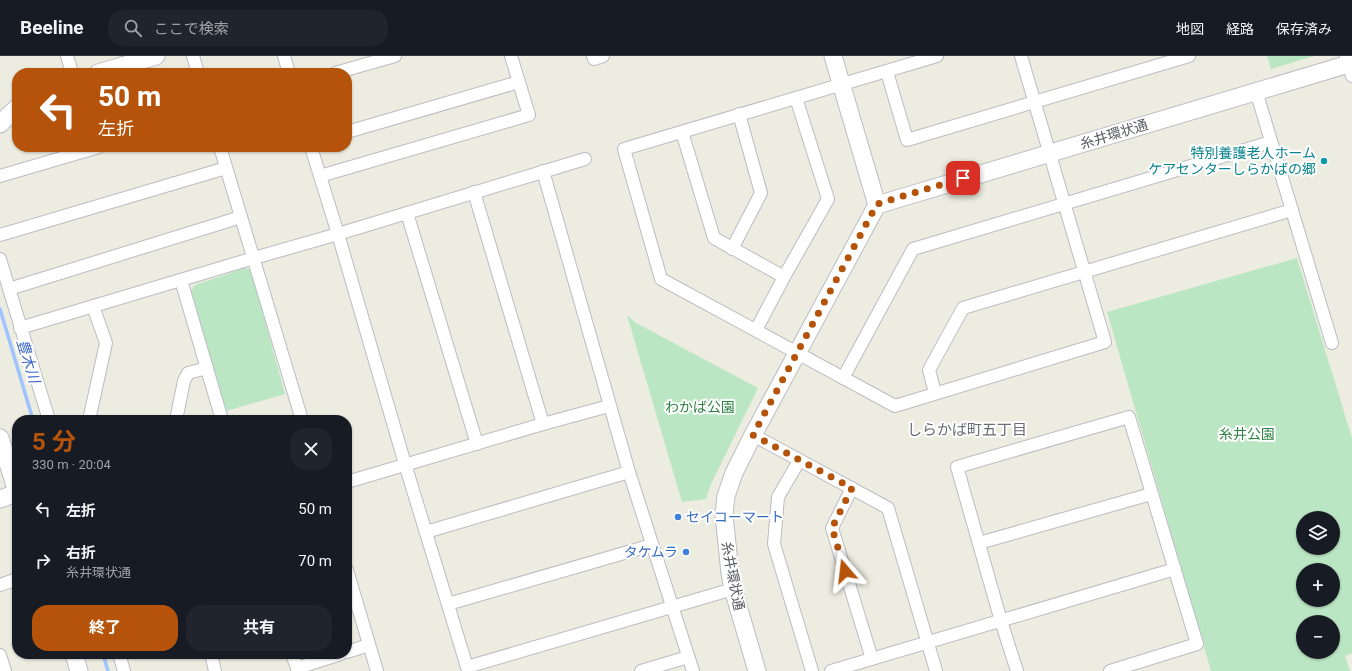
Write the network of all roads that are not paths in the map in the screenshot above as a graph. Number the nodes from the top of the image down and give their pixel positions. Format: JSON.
{"nodes":[{"id":1,"x":67,"y":56,"type":"edge"},
{"id":2,"x":156,"y":56,"type":"edge"},
{"id":3,"x":193,"y":56,"type":"edge"},
{"id":4,"x":284,"y":56,"type":"edge"},
{"id":5,"x":395,"y":56,"type":"edge"},
{"id":6,"x":511,"y":56,"type":"edge"},
{"id":7,"x":593,"y":56,"type":"edge"},
{"id":8,"x":603,"y":56,"type":"edge"},
{"id":9,"x":833,"y":56,"type":"edge"},
{"id":10,"x":937,"y":56,"type":"edge"},
{"id":11,"x":1021,"y":56,"type":"edge"},
{"id":12,"x":1189,"y":56,"type":"edge"},
{"id":13,"x":1350,"y":65,"type":"edge"},
{"id":14,"x":71,"y":68,"type":"edge"},
{"id":15,"x":115,"y":68,"type":"edge"},
{"id":16,"x":197,"y":68,"type":"edge"},
{"id":17,"x":288,"y":68,"type":"edge"},
{"id":18,"x":352,"y":68,"type":"edge"},
{"id":19,"x":887,"y":72,"type":"junction"},
{"id":20,"x":519,"y":82,"type":"junction"},
{"id":21,"x":842,"y":85,"type":"junction"},
{"id":22,"x":1256,"y":91,"type":"junction"},
{"id":23,"x":796,"y":98,"type":"junction"},
{"id":24,"x":1035,"y":102,"type":"junction"},
{"id":25,"x":12,"y":112,"type":"edge"},
{"id":26,"x":739,"y":114,"type":"junction"},
{"id":27,"x":0,"y":124,"type":"edge"},
{"id":28,"x":352,"y":131,"type":"edge"},
{"id":29,"x":682,"y":132,"type":"junction"},
{"id":30,"x":1271,"y":142,"type":"junction"},
{"id":31,"x":82,"y":152,"type":"edge"},
{"id":32,"x":221,"y":152,"type":"edge"},
{"id":33,"x":312,"y":152,"type":"edge"},
{"id":34,"x":1049,"y":153,"type":"junction"},
{"id":35,"x":585,"y":158,"type":"dead end"},
{"id":36,"x":226,"y":168,"type":"junction"},
{"id":37,"x":543,"y":171,"type":"junction"},
{"id":38,"x":0,"y":176,"type":"edge"},
{"id":39,"x":320,"y":176,"type":"junction"},
{"id":40,"x":474,"y":192,"type":"junction"},
{"id":41,"x":877,"y":204,"type":"junction"},
{"id":42,"x":1064,"y":204,"type":"junction"},
{"id":43,"x":1292,"y":210,"type":"junction"},
{"id":44,"x":407,"y":213,"type":"junction"},
{"id":45,"x":241,"y":218,"type":"junction"},
{"id":46,"x":338,"y":234,"type":"junction"},
{"id":47,"x":0,"y":235,"type":"edge"},
{"id":48,"x":732,"y":249,"type":"junction"},
{"id":49,"x":254,"y":258,"type":"junction"},
{"id":50,"x":0,"y":259,"type":"edge"},
{"id":51,"x":1084,"y":271,"type":"junction"},
{"id":52,"x":784,"y":277,"type":"junction"},
{"id":53,"x":181,"y":280,"type":"junction"},
{"id":54,"x":9,"y":289,"type":"junction"},
{"id":55,"x":93,"y":306,"type":"junction"},
{"id":56,"x":20,"y":328,"type":"junction"},
{"id":57,"x":756,"y":330,"type":"junction"},
{"id":58,"x":1332,"y":343,"type":"dead end"},
{"id":59,"x":797,"y":353,"type":"junction"},
{"id":60,"x":207,"y":368,"type":"junction"},
{"id":61,"x":843,"y":378,"type":"junction"},
{"id":62,"x":935,"y":392,"type":"junction"},
{"id":63,"x":609,"y":406,"type":"junction"},
{"id":64,"x":47,"y":415,"type":"edge"},
{"id":65,"x":90,"y":415,"type":"edge"},
{"id":66,"x":177,"y":415,"type":"edge"},
{"id":67,"x":221,"y":415,"type":"edge"},
{"id":68,"x":301,"y":415,"type":"edge"},
{"id":69,"x":543,"y":424,"type":"junction"},
{"id":70,"x":753,"y":435,"type":"junction"},
{"id":71,"x":0,"y":438,"type":"edge"},
{"id":72,"x":477,"y":444,"type":"junction"},
{"id":73,"x":799,"y":461,"type":"junction"},
{"id":74,"x":405,"y":464,"type":"junction"},
{"id":75,"x":629,"y":472,"type":"junction"},
{"id":76,"x":12,"y":477,"type":"edge"},
{"id":77,"x":352,"y":480,"type":"edge"},
{"id":78,"x":852,"y":488,"type":"junction"},
{"id":79,"x":1151,"y":494,"type":"junction"},
{"id":80,"x":12,"y":495,"type":"edge"},
{"id":81,"x":0,"y":499,"type":"edge"},
{"id":82,"x":426,"y":532,"type":"junction"},
{"id":83,"x":979,"y":544,"type":"junction"},
{"id":84,"x":652,"y":545,"type":"junction"},
{"id":85,"x":1175,"y":569,"type":"junction"},
{"id":86,"x":12,"y":581,"type":"edge"},
{"id":87,"x":0,"y":584,"type":"edge"},
{"id":88,"x":352,"y":587,"type":"edge"},
{"id":89,"x":733,"y":589,"type":"junction"},
{"id":90,"x":448,"y":604,"type":"junction"},
{"id":91,"x":672,"y":608,"type":"junction"},
{"id":92,"x":1001,"y":621,"type":"junction"},
{"id":93,"x":928,"y":642,"type":"junction"},
{"id":94,"x":369,"y":645,"type":"junction"},
{"id":95,"x":352,"y":650,"type":"edge"},
{"id":96,"x":0,"y":655,"type":"edge"},
{"id":97,"x":688,"y":657,"type":"junction"},
{"id":98,"x":75,"y":659,"type":"edge"},
{"id":99,"x":120,"y":659,"type":"edge"},
{"id":100,"x":212,"y":659,"type":"edge"},
{"id":101,"x":294,"y":659,"type":"edge"},
{"id":102,"x":326,"y":659,"type":"edge"},
{"id":103,"x":872,"y":659,"type":"junction"},
{"id":104,"x":297,"y":669,"type":"edge"},
{"id":105,"x":5,"y":671,"type":"edge"},
{"id":106,"x":79,"y":671,"type":"edge"},
{"id":107,"x":124,"y":671,"type":"edge"},
{"id":108,"x":216,"y":671,"type":"edge"},
{"id":109,"x":377,"y":671,"type":"edge"},
{"id":110,"x":641,"y":671,"type":"edge"},
{"id":111,"x":692,"y":671,"type":"edge"},
{"id":112,"x":757,"y":671,"type":"edge"},
{"id":113,"x":812,"y":671,"type":"edge"},
{"id":114,"x":831,"y":671,"type":"edge"},
{"id":115,"x":936,"y":671,"type":"edge"},
{"id":116,"x":1017,"y":671,"type":"edge"},
{"id":117,"x":1110,"y":671,"type":"edge"}],
"edges":[{"from":1,"to":14,"type":"street"},
{"from":2,"to":15,"type":"street"},
{"from":3,"to":16,"type":"street"},
{"from":4,"to":17,"type":"street"},
{"from":5,"to":18,"type":"street"},
{"from":6,"to":20,"type":"street"},
{"from":7,"to":8,"type":"street"},
{"from":9,"to":21,"type":"street"},
{"from":10,"to":19,"type":"street"},
{"from":11,"to":24,"type":"street"},
{"from":12,"to":24,"type":"street"},
{"from":13,"to":22,"type":"street","name":"糸井環状通"},
{"from":19,"to":21,"type":"street"},
{"from":19,"to":24,"type":"street"},
{"from":20,"to":28,"type":"street"},
{"from":20,"to":39,"type":"street"},
{"from":21,"to":23,"type":"street"},
{"from":21,"to":41,"type":"street"},
{"from":22,"to":30,"type":"street"},
{"from":22,"to":34,"type":"street","name":"糸井環状通"},
{"from":23,"to":26,"type":"street"},
{"from":23,"to":52,"type":"street"},
{"from":24,"to":34,"type":"street"},
{"from":25,"to":27,"type":"street"},
{"from":26,"to":29,"type":"street"},
{"from":26,"to":48,"type":"street"},
{"from":29,"to":48,"type":"street"},
{"from":29,"to":57,"type":"street"},
{"from":30,"to":42,"type":"street"},
{"from":30,"to":43,"type":"street"},
{"from":31,"to":38,"type":"street"},
{"from":32,"to":36,"type":"street"},
{"from":33,"to":39,"type":"street"},
{"from":34,"to":41,"type":"street","name":"糸井環状通"},
{"from":34,"to":42,"type":"street"},
{"from":35,"to":37,"type":"street"},
{"from":36,"to":45,"type":"street"},
{"from":36,"to":47,"type":"street"},
{"from":37,"to":40,"type":"street"},
{"from":37,"to":63,"type":"street"},
{"from":39,"to":46,"type":"street"},
{"from":40,"to":44,"type":"street"},
{"from":40,"to":69,"type":"street"},
{"from":41,"to":59,"type":"street","name":"糸井環状通"},
{"from":42,"to":51,"type":"street"},
{"from":42,"to":61,"type":"street"},
{"from":43,"to":51,"type":"street"},
{"from":43,"to":58,"type":"street"},
{"from":44,"to":46,"type":"street"},
{"from":44,"to":72,"type":"street"},
{"from":45,"to":49,"type":"street"},
{"from":45,"to":54,"type":"street"},
{"from":46,"to":49,"type":"street"},
{"from":46,"to":74,"type":"street"},
{"from":48,"to":52,"type":"street"},
{"from":49,"to":53,"type":"street"},
{"from":49,"to":68,"type":"street"},
{"from":50,"to":54,"type":"street"},
{"from":51,"to":62,"type":"street"},
{"from":51,"to":62,"type":"street"},
{"from":52,"to":57,"type":"street"},
{"from":53,"to":55,"type":"street"},
{"from":53,"to":60,"type":"street"},
{"from":54,"to":56,"type":"street"},
{"from":55,"to":56,"type":"street"},
{"from":55,"to":65,"type":"street"},
{"from":56,"to":64,"type":"street"},
{"from":57,"to":59,"type":"street"},
{"from":59,"to":61,"type":"street"},
{"from":59,"to":70,"type":"street","name":"糸井環状通"},
{"from":60,"to":66,"type":"street"},
{"from":60,"to":67,"type":"street"},
{"from":61,"to":62,"type":"street"},
{"from":63,"to":69,"type":"street"},
{"from":63,"to":75,"type":"street"},
{"from":69,"to":72,"type":"street"},
{"from":70,"to":73,"type":"street"},
{"from":70,"to":89,"type":"street","name":"糸井環状通"},
{"from":71,"to":76,"type":"street"},
{"from":72,"to":74,"type":"street"},
{"from":73,"to":78,"type":"street"},
{"from":73,"to":113,"type":"street"},
{"from":74,"to":77,"type":"street"},
{"from":74,"to":82,"type":"street"},
{"from":75,"to":82,"type":"street"},
{"from":75,"to":84,"type":"street"},
{"from":78,"to":93,"type":"street"},
{"from":78,"to":103,"type":"street"},
{"from":79,"to":83,"type":"street"},
{"from":79,"to":83,"type":"street"},
{"from":79,"to":85,"type":"street"},
{"from":80,"to":81,"type":"street"},
{"from":82,"to":90,"type":"street"},
{"from":83,"to":92,"type":"street"},
{"from":84,"to":90,"type":"street"},
{"from":84,"to":91,"type":"street"},
{"from":85,"to":92,"type":"street"},
{"from":85,"to":117,"type":"street"},
{"from":86,"to":87,"type":"street"},
{"from":88,"to":94,"type":"street"},
{"from":89,"to":91,"type":"street"},
{"from":89,"to":112,"type":"street","name":"糸井環状通"},
{"from":90,"to":91,"type":"street"},
{"from":91,"to":97,"type":"street"},
{"from":92,"to":93,"type":"street"},
{"from":92,"to":116,"type":"street"},
{"from":93,"to":103,"type":"street"},
{"from":93,"to":115,"type":"street"},
{"from":94,"to":95,"type":"street"},
{"from":94,"to":109,"type":"street"},
{"from":96,"to":105,"type":"street"},
{"from":97,"to":110,"type":"street"},
{"from":97,"to":111,"type":"street"},
{"from":98,"to":106,"type":"street"},
{"from":99,"to":107,"type":"street"},
{"from":100,"to":108,"type":"street"},
{"from":101,"to":104,"type":"street"},
{"from":102,"to":104,"type":"street"},
{"from":103,"to":114,"type":"street"}]}
